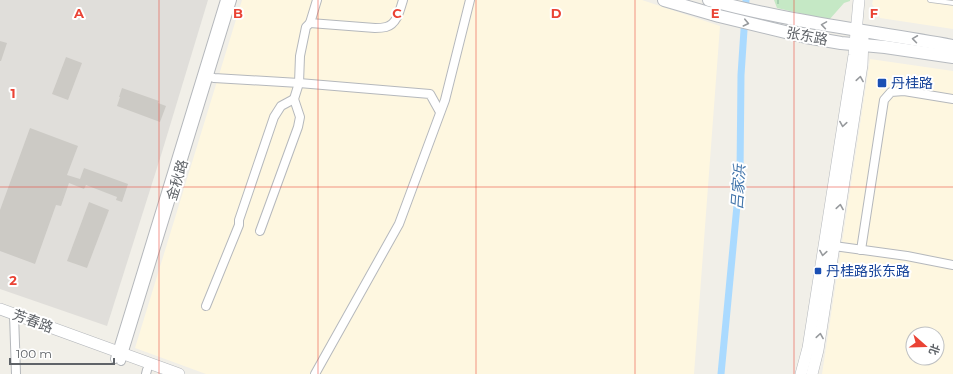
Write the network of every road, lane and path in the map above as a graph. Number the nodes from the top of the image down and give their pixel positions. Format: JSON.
{"nodes":[{"id":1,"x":224,"y":0,"type":"edge"},
{"id":2,"x":232,"y":0,"type":"edge"},
{"id":3,"x":317,"y":0,"type":"edge"},
{"id":4,"x":403,"y":0,"type":"edge"},
{"id":5,"x":470,"y":0,"type":"edge"},
{"id":6,"x":664,"y":0,"type":"edge"},
{"id":7,"x":778,"y":0,"type":"edge"},
{"id":8,"x":859,"y":0,"type":"edge"},
{"id":9,"x":864,"y":0,"type":"edge"},
{"id":10,"x":930,"y":0,"type":"edge"},
{"id":11,"x":714,"y":2,"type":"edge"},
{"id":12,"x":953,"y":3,"type":"edge"},
{"id":13,"x":778,"y":4,"type":"dead end"},
{"id":14,"x":310,"y":23,"type":"junction"},
{"id":15,"x":860,"y":31,"type":"junction"},
{"id":16,"x":859,"y":44,"type":"junction"},
{"id":17,"x":953,"y":46,"type":"edge"},
{"id":18,"x":953,"y":57,"type":"edge"},
{"id":19,"x":208,"y":76,"type":"junction"},
{"id":20,"x":299,"y":83,"type":"junction"},
{"id":21,"x":294,"y":99,"type":"junction"},
{"id":22,"x":953,"y":99,"type":"edge"},
{"id":23,"x":440,"y":112,"type":"junction"},
{"id":24,"x":260,"y":231,"type":"dead end"},
{"id":25,"x":834,"y":246,"type":"junction"},
{"id":26,"x":861,"y":250,"type":"junction"},
{"id":27,"x":953,"y":265,"type":"edge"},
{"id":28,"x":206,"y":306,"type":"dead end"},
{"id":29,"x":0,"y":309,"type":"edge"},
{"id":30,"x":0,"y":316,"type":"edge"},
{"id":31,"x":14,"y":318,"type":"junction"},
{"id":32,"x":119,"y":356,"type":"junction"},
{"id":33,"x":150,"y":373,"type":"edge"},
{"id":34,"x":16,"y":374,"type":"edge"},
{"id":35,"x":178,"y":374,"type":"edge"},
{"id":36,"x":315,"y":374,"type":"edge"},
{"id":37,"x":801,"y":374,"type":"edge"},
{"id":38,"x":812,"y":374,"type":"edge"}],
"edges":[{"from":1,"to":32,"type":"street","name":"金秋路"},
{"from":2,"to":19,"type":"street","name":"金秋路"},
{"from":3,"to":14,"type":"street"},
{"from":4,"to":14,"type":"street"},
{"from":5,"to":23,"type":"street"},
{"from":6,"to":16,"type":"main road","name":"张东路","one_way":true},
{"from":7,"to":13,"type":"path"},
{"from":8,"to":15,"type":"street"},
{"from":9,"to":15,"type":"street"},
{"from":10,"to":12,"type":"lane"},
{"from":15,"to":11,"type":"main road","name":"张东路","one_way":true},
{"from":14,"to":20,"type":"street"},
{"from":15,"to":16,"type":"street"},
{"from":17,"to":15,"type":"main road","name":"张东路","one_way":true},
{"from":16,"to":18,"type":"main road","name":"张东路"},
{"from":25,"to":16,"type":"street","one_way":true},
{"from":16,"to":37,"type":"street","one_way":true},
{"from":19,"to":20,"type":"street"},
{"from":19,"to":32,"type":"street","name":"金秋路"},
{"from":20,"to":21,"type":"street"},
{"from":20,"to":23,"type":"street"},
{"from":21,"to":24,"type":"street"},
{"from":21,"to":28,"type":"street"},
{"from":22,"to":26,"type":"street"},
{"from":23,"to":36,"type":"street"},
{"from":25,"to":26,"type":"street"},
{"from":38,"to":25,"type":"street","one_way":true},
{"from":26,"to":27,"type":"street"},
{"from":29,"to":31,"type":"street","name":"芳春路"},
{"from":30,"to":31,"type":"street","name":"芳春路"},
{"from":31,"to":32,"type":"street","name":"芳春路"},
{"from":31,"to":34,"type":"street"},
{"from":32,"to":33,"type":"street","name":"芳春路"},
{"from":32,"to":35,"type":"street","name":"芳春路"}]}
